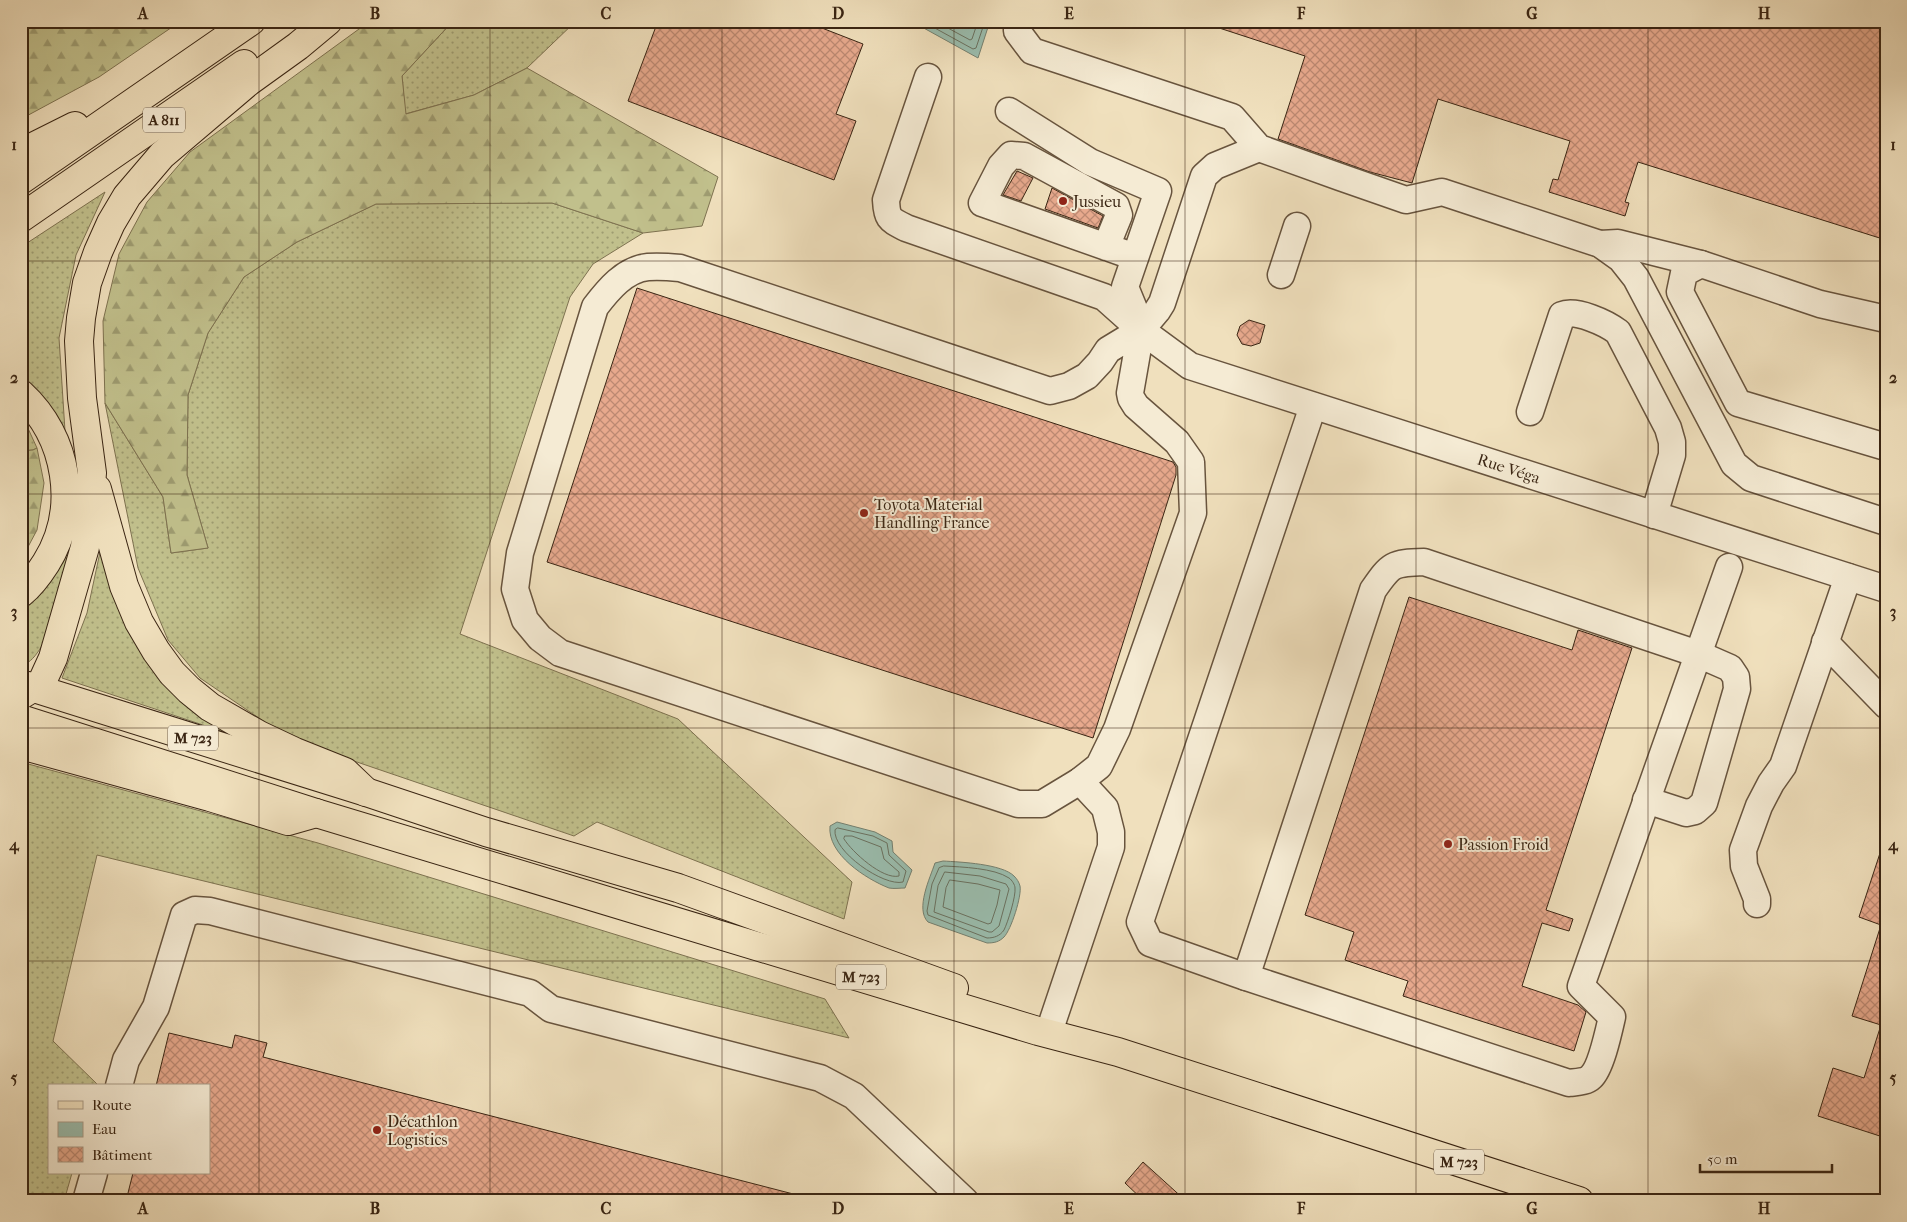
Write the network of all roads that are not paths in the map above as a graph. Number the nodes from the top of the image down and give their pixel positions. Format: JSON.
{"nodes":[{"id":1,"x":251,"y":21,"type":"edge"},
{"id":2,"x":306,"y":21,"type":"edge"},
{"id":3,"x":328,"y":21,"type":"edge"},
{"id":4,"x":1017,"y":21,"type":"edge"},
{"id":5,"x":928,"y":77,"type":"dead end"},
{"id":6,"x":1009,"y":111,"type":"dead end"},
{"id":7,"x":103,"y":124,"type":"junction"},
{"id":8,"x":1259,"y":148,"type":"junction"},
{"id":9,"x":21,"y":153,"type":"edge"},
{"id":10,"x":21,"y":180,"type":"edge"},
{"id":11,"x":21,"y":218,"type":"edge"},
{"id":12,"x":1298,"y":226,"type":"dead end"},
{"id":13,"x":1600,"y":244,"type":"junction"},
{"id":14,"x":1106,"y":247,"type":"junction"},
{"id":15,"x":1135,"y":257,"type":"junction"},
{"id":16,"x":1701,"y":264,"type":"junction"},
{"id":17,"x":1281,"y":275,"type":"dead end"},
{"id":18,"x":1886,"y":318,"type":"edge"},
{"id":19,"x":1141,"y":330,"type":"junction"},
{"id":20,"x":21,"y":394,"type":"edge"},
{"id":21,"x":1313,"y":406,"type":"junction"},
{"id":22,"x":1530,"y":412,"type":"dead end"},
{"id":23,"x":1886,"y":447,"type":"edge"},
{"id":24,"x":92,"y":473,"type":"junction"},
{"id":25,"x":1654,"y":515,"type":"junction"},
{"id":26,"x":1886,"y":522,"type":"edge"},
{"id":27,"x":1729,"y":567,"type":"dead end"},
{"id":28,"x":1848,"y":577,"type":"junction"},
{"id":29,"x":1886,"y":589,"type":"edge"},
{"id":30,"x":21,"y":593,"type":"edge"},
{"id":31,"x":1825,"y":642,"type":"junction"},
{"id":32,"x":1698,"y":654,"type":"junction"},
{"id":33,"x":25,"y":689,"type":"edge"},
{"id":34,"x":1886,"y":706,"type":"edge"},
{"id":35,"x":21,"y":719,"type":"edge"},
{"id":36,"x":21,"y":745,"type":"edge"},
{"id":37,"x":1080,"y":782,"type":"junction"},
{"id":38,"x":366,"y":792,"type":"junction"},
{"id":39,"x":1646,"y":800,"type":"junction"},
{"id":40,"x":316,"y":814,"type":"junction"},
{"id":41,"x":1757,"y":904,"type":"dead end"},
{"id":42,"x":1246,"y":977,"type":"junction"},
{"id":43,"x":1052,"y":1023,"type":"junction"},
{"id":44,"x":1118,"y":1052,"type":"junction"},
{"id":45,"x":120,"y":1084,"type":"edge"},
{"id":46,"x":94,"y":1174,"type":"edge"},
{"id":47,"x":86,"y":1201,"type":"edge"},
{"id":48,"x":965,"y":1201,"type":"edge"},
{"id":49,"x":1580,"y":1201,"type":"edge"}],
"edges":[{"from":1,"to":7,"type":"main road","number":"A 811"},
{"from":2,"to":11,"type":"main road","number":"A 811"},
{"from":3,"to":24,"type":"main road"},
{"from":4,"to":8,"type":"street"},
{"from":5,"to":19,"type":"street","name":"Rue Véga"},
{"from":6,"to":15,"type":"street"},
{"from":7,"to":9,"type":"main road"},
{"from":7,"to":10,"type":"main road","number":"A 811"},
{"from":8,"to":13,"type":"street"},
{"from":8,"to":19,"type":"street"},
{"from":12,"to":17,"type":"street"},
{"from":13,"to":16,"type":"street"},
{"from":13,"to":26,"type":"street"},
{"from":14,"to":14,"type":"street"},
{"from":14,"to":15,"type":"street"},
{"from":15,"to":19,"type":"street"},
{"from":16,"to":18,"type":"street"},
{"from":16,"to":23,"type":"street"},
{"from":19,"to":21,"type":"street","name":"Rue Véga"},
{"from":19,"to":37,"type":"street"},
{"from":19,"to":37,"type":"street"},
{"from":20,"to":30,"type":"main road"},
{"from":21,"to":25,"type":"street","name":"Rue Véga"},
{"from":21,"to":42,"type":"street"},
{"from":22,"to":25,"type":"street"},
{"from":24,"to":33,"type":"main road"},
{"from":24,"to":38,"type":"main road"},
{"from":25,"to":28,"type":"street","name":"Rue Véga"},
{"from":27,"to":32,"type":"street"},
{"from":28,"to":29,"type":"street","name":"Rue Véga"},
{"from":28,"to":31,"type":"street"},
{"from":31,"to":34,"type":"street"},
{"from":31,"to":41,"type":"street"},
{"from":32,"to":39,"type":"street"},
{"from":32,"to":39,"type":"street"},
{"from":32,"to":42,"type":"street"},
{"from":33,"to":38,"type":"main road","number":"M 723"},
{"from":35,"to":40,"type":"main road","number":"M 723"},
{"from":36,"to":40,"type":"main road"},
{"from":37,"to":43,"type":"street"},
{"from":38,"to":43,"type":"main road","number":"M 723"},
{"from":39,"to":42,"type":"street"},
{"from":40,"to":44,"type":"main road","number":"M 723"},
{"from":43,"to":44,"type":"main road","number":"M 723"},
{"from":44,"to":49,"type":"main road","number":"M 723"},
{"from":45,"to":48,"type":"street"},
{"from":46,"to":47,"type":"street"}]}
